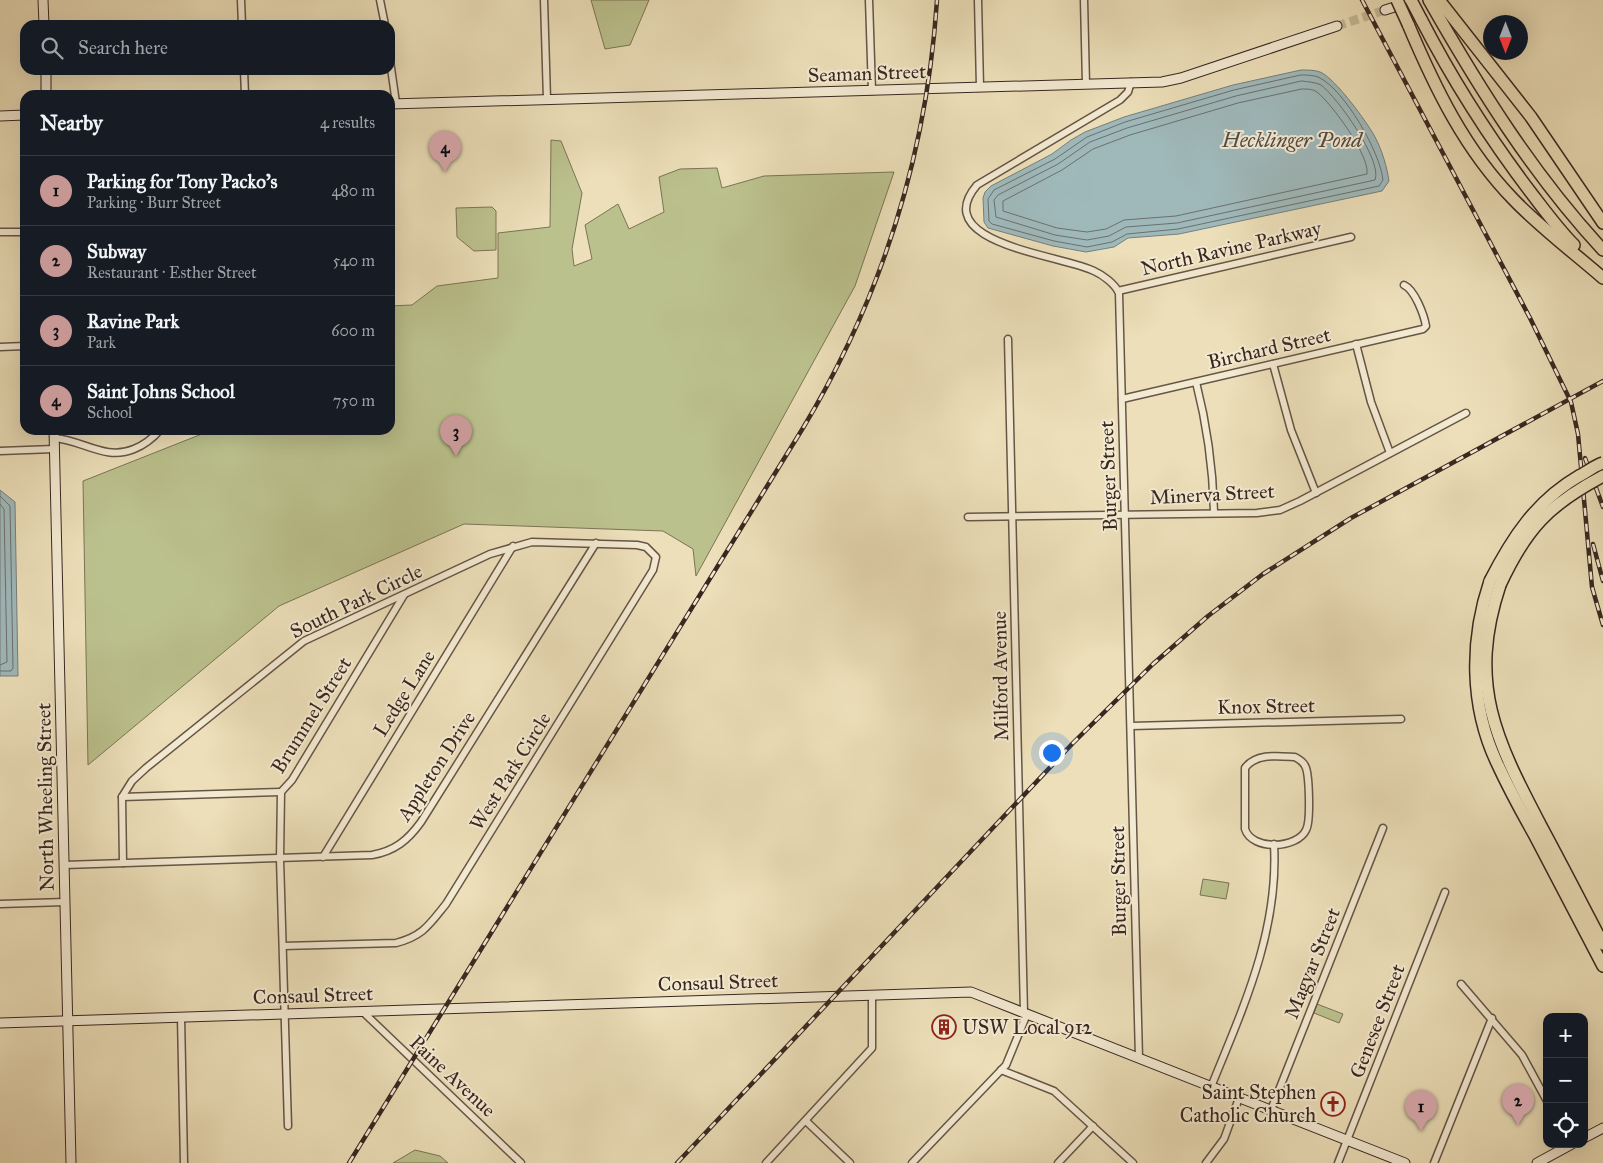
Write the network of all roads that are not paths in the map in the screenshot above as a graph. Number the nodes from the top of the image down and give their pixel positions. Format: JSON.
{"nodes":[{"id":1,"x":44,"y":0,"type":"edge"},
{"id":2,"x":241,"y":0,"type":"edge"},
{"id":3,"x":380,"y":0,"type":"edge"},
{"id":4,"x":544,"y":0,"type":"edge"},
{"id":5,"x":869,"y":0,"type":"edge"},
{"id":6,"x":978,"y":0,"type":"edge"},
{"id":7,"x":1084,"y":0,"type":"edge"},
{"id":8,"x":1397,"y":0,"type":"edge"},
{"id":9,"x":1411,"y":0,"type":"edge"},
{"id":10,"x":1415,"y":0,"type":"edge"},
{"id":11,"x":1429,"y":0,"type":"edge"},
{"id":12,"x":1440,"y":0,"type":"edge"},
{"id":13,"x":1385,"y":10,"type":"tunnel mouth"},
{"id":14,"x":1442,"y":13,"type":"junction"},
{"id":15,"x":44,"y":20,"type":"edge"},
{"id":16,"x":242,"y":20,"type":"edge"},
{"id":17,"x":384,"y":20,"type":"edge"},
{"id":18,"x":1337,"y":26,"type":"tunnel mouth"},
{"id":19,"x":46,"y":75,"type":"edge"},
{"id":20,"x":244,"y":75,"type":"edge"},
{"id":21,"x":391,"y":75,"type":"edge"},
{"id":22,"x":1131,"y":82,"type":"junction"},
{"id":23,"x":1086,"y":84,"type":"junction"},
{"id":24,"x":980,"y":87,"type":"junction"},
{"id":25,"x":46,"y":90,"type":"edge"},
{"id":26,"x":245,"y":90,"type":"edge"},
{"id":27,"x":392,"y":90,"type":"edge"},
{"id":28,"x":872,"y":91,"type":"junction"},
{"id":29,"x":547,"y":99,"type":"junction"},
{"id":30,"x":395,"y":104,"type":"edge"},
{"id":31,"x":20,"y":115,"type":"edge"},
{"id":32,"x":0,"y":116,"type":"edge"},
{"id":33,"x":1603,"y":223,"type":"edge"},
{"id":34,"x":0,"y":232,"type":"edge"},
{"id":35,"x":20,"y":232,"type":"edge"},
{"id":36,"x":1351,"y":236,"type":"dead end"},
{"id":37,"x":1603,"y":250,"type":"edge"},
{"id":38,"x":1603,"y":274,"type":"edge"},
{"id":39,"x":1603,"y":278,"type":"edge"},
{"id":40,"x":1404,"y":285,"type":"dead end"},
{"id":41,"x":1118,"y":291,"type":"junction"},
{"id":42,"x":1008,"y":338,"type":"dead end"},
{"id":43,"x":1356,"y":344,"type":"junction"},
{"id":44,"x":20,"y":346,"type":"edge"},
{"id":45,"x":0,"y":347,"type":"edge"},
{"id":46,"x":1273,"y":364,"type":"junction"},
{"id":47,"x":1196,"y":382,"type":"junction"},
{"id":48,"x":1122,"y":399,"type":"junction"},
{"id":49,"x":1466,"y":413,"type":"dead end"},
{"id":50,"x":54,"y":435,"type":"edge"},
{"id":51,"x":56,"y":435,"type":"edge"},
{"id":52,"x":154,"y":435,"type":"edge"},
{"id":53,"x":54,"y":450,"type":"junction"},
{"id":54,"x":0,"y":451,"type":"edge"},
{"id":55,"x":1390,"y":453,"type":"junction"},
{"id":56,"x":1603,"y":464,"type":"edge"},
{"id":57,"x":1603,"y":476,"type":"edge"},
{"id":58,"x":1316,"y":493,"type":"junction"},
{"id":59,"x":1214,"y":513,"type":"junction"},
{"id":60,"x":1125,"y":514,"type":"junction"},
{"id":61,"x":968,"y":517,"type":"dead end"},
{"id":62,"x":1012,"y":517,"type":"junction"},
{"id":63,"x":596,"y":543,"type":"junction"},
{"id":64,"x":514,"y":546,"type":"junction"},
{"id":65,"x":1495,"y":583,"type":"junction"},
{"id":66,"x":405,"y":594,"type":"junction"},
{"id":67,"x":1401,"y":719,"type":"dead end"},
{"id":68,"x":1131,"y":726,"type":"junction"},
{"id":69,"x":281,"y":792,"type":"junction"},
{"id":70,"x":122,"y":797,"type":"junction"},
{"id":71,"x":1383,"y":828,"type":"dead end"},
{"id":72,"x":1274,"y":844,"type":"junction"},
{"id":73,"x":322,"y":857,"type":"junction"},
{"id":74,"x":280,"y":859,"type":"junction"},
{"id":75,"x":123,"y":862,"type":"junction"},
{"id":76,"x":64,"y":865,"type":"junction"},
{"id":77,"x":1445,"y":892,"type":"dead end"},
{"id":78,"x":65,"y":902,"type":"junction"},
{"id":79,"x":0,"y":904,"type":"edge"},
{"id":80,"x":1603,"y":944,"type":"edge"},
{"id":81,"x":284,"y":946,"type":"junction"},
{"id":82,"x":1603,"y":966,"type":"edge"},
{"id":83,"x":1461,"y":984,"type":"dead end"},
{"id":84,"x":872,"y":995,"type":"junction"},
{"id":85,"x":362,"y":1011,"type":"junction"},
{"id":86,"x":285,"y":1013,"type":"junction"},
{"id":87,"x":1026,"y":1014,"type":"junction"},
{"id":88,"x":181,"y":1017,"type":"junction"},
{"id":89,"x":1492,"y":1018,"type":"junction"},
{"id":90,"x":67,"y":1021,"type":"junction"},
{"id":91,"x":0,"y":1023,"type":"edge"},
{"id":92,"x":1139,"y":1058,"type":"junction"},
{"id":93,"x":1001,"y":1070,"type":"junction"},
{"id":94,"x":1211,"y":1087,"type":"junction"},
{"id":95,"x":1543,"y":1094,"type":"edge"},
{"id":96,"x":1239,"y":1098,"type":"junction"},
{"id":97,"x":1271,"y":1110,"type":"junction"},
{"id":98,"x":806,"y":1121,"type":"junction"},
{"id":99,"x":288,"y":1126,"type":"dead end"},
{"id":100,"x":1093,"y":1126,"type":"junction"},
{"id":101,"x":1603,"y":1128,"type":"edge"},
{"id":102,"x":1588,"y":1136,"type":"edge"},
{"id":103,"x":1348,"y":1140,"type":"junction"},
{"id":104,"x":1565,"y":1148,"type":"edge"},
{"id":105,"x":71,"y":1163,"type":"edge"},
{"id":106,"x":184,"y":1163,"type":"edge"},
{"id":107,"x":522,"y":1163,"type":"edge"},
{"id":108,"x":766,"y":1163,"type":"edge"},
{"id":109,"x":850,"y":1163,"type":"edge"},
{"id":110,"x":912,"y":1163,"type":"edge"},
{"id":111,"x":1058,"y":1163,"type":"edge"},
{"id":112,"x":1133,"y":1163,"type":"edge"},
{"id":113,"x":1206,"y":1163,"type":"edge"},
{"id":114,"x":1338,"y":1163,"type":"edge"},
{"id":115,"x":1405,"y":1163,"type":"edge"},
{"id":116,"x":1434,"y":1163,"type":"edge"},
{"id":117,"x":1537,"y":1163,"type":"edge"}],
"edges":[{"from":1,"to":15,"type":"street"},
{"from":2,"to":16,"type":"street"},
{"from":3,"to":17,"type":"street"},
{"from":4,"to":29,"type":"street"},
{"from":5,"to":28,"type":"street"},
{"from":6,"to":24,"type":"street"},
{"from":7,"to":23,"type":"street"},
{"from":8,"to":39,"type":"highway","bridge":true},
{"from":9,"to":38,"type":"highway","bridge":true},
{"from":10,"to":13,"type":"street"},
{"from":11,"to":14,"type":"highway"},
{"from":12,"to":14,"type":"highway"},
{"from":14,"to":33,"type":"highway"},
{"from":14,"to":37,"type":"highway"},
{"from":18,"to":22,"type":"street","name":"Seaman Street"},
{"from":19,"to":25,"type":"street"},
{"from":20,"to":26,"type":"street"},
{"from":21,"to":27,"type":"street"},
{"from":22,"to":23,"type":"street","name":"Seaman Street"},
{"from":22,"to":41,"type":"street"},
{"from":23,"to":24,"type":"street","name":"Seaman Street"},
{"from":24,"to":28,"type":"street","name":"Seaman Street"},
{"from":28,"to":29,"type":"street","name":"Seaman Street"},
{"from":29,"to":30,"type":"street","name":"Seaman Street"},
{"from":31,"to":32,"type":"street"},
{"from":34,"to":35,"type":"street"},
{"from":36,"to":41,"type":"street","name":"North Ravine Parkway"},
{"from":40,"to":43,"type":"street","name":"Birchard Street"},
{"from":41,"to":48,"type":"street","name":"Burger Street"},
{"from":42,"to":62,"type":"street","name":"Milford Avenue"},
{"from":43,"to":46,"type":"street","name":"Birchard Street"},
{"from":43,"to":55,"type":"street"},
{"from":44,"to":45,"type":"street"},
{"from":46,"to":47,"type":"street","name":"Birchard Street"},
{"from":46,"to":58,"type":"street"},
{"from":47,"to":48,"type":"street","name":"Birchard Street"},
{"from":47,"to":59,"type":"street"},
{"from":48,"to":60,"type":"street","name":"Burger Street"},
{"from":49,"to":55,"type":"street","name":"Minerva Street"},
{"from":50,"to":53,"type":"street","name":"North Wheeling Street"},
{"from":51,"to":52,"type":"street"},
{"from":53,"to":54,"type":"street"},
{"from":53,"to":76,"type":"street","name":"North Wheeling Street"},
{"from":55,"to":58,"type":"street","name":"Minerva Street"},
{"from":56,"to":65,"type":"highway","bridge":true},
{"from":57,"to":65,"type":"highway","bridge":true},
{"from":58,"to":59,"type":"street","name":"Minerva Street"},
{"from":59,"to":60,"type":"street","name":"Minerva Street"},
{"from":60,"to":62,"type":"street","name":"Minerva Street"},
{"from":60,"to":68,"type":"street","name":"Burger Street"},
{"from":61,"to":62,"type":"street","name":"Minerva Street"},
{"from":62,"to":87,"type":"street","name":"Milford Avenue"},
{"from":63,"to":64,"type":"street","name":"South Park Circle"},
{"from":63,"to":73,"type":"street","name":"Appleton Drive"},
{"from":63,"to":81,"type":"street","name":"West Park Circle"},
{"from":64,"to":66,"type":"street","name":"South Park Circle"},
{"from":64,"to":73,"type":"street","name":"Ledge Lane"},
{"from":65,"to":80,"type":"highway"},
{"from":65,"to":82,"type":"highway"},
{"from":66,"to":69,"type":"street","name":"Brummel Street"},
{"from":66,"to":70,"type":"street","name":"South Park Circle"},
{"from":67,"to":68,"type":"street","name":"Knox Street"},
{"from":68,"to":92,"type":"street","name":"Burger Street"},
{"from":69,"to":70,"type":"street"},
{"from":69,"to":74,"type":"street","name":"Brummel Street"},
{"from":70,"to":75,"type":"street"},
{"from":71,"to":97,"type":"street","name":"Magyar Street"},
{"from":72,"to":72,"type":"street"},
{"from":72,"to":94,"type":"street"},
{"from":73,"to":74,"type":"street","name":"Appleton Drive"},
{"from":74,"to":75,"type":"street","name":"Appleton Drive"},
{"from":74,"to":81,"type":"street","name":"Brummel Street"},
{"from":75,"to":76,"type":"street","name":"Appleton Drive"},
{"from":76,"to":78,"type":"street","name":"North Wheeling Street"},
{"from":77,"to":103,"type":"street","name":"Genesee Street"},
{"from":78,"to":79,"type":"street"},
{"from":78,"to":90,"type":"street","name":"North Wheeling Street"},
{"from":81,"to":86,"type":"street","name":"Brummel Street"},
{"from":83,"to":89,"type":"street"},
{"from":84,"to":85,"type":"street","name":"Consaul Street"},
{"from":84,"to":87,"type":"street","name":"Consaul Street"},
{"from":84,"to":98,"type":"street"},
{"from":85,"to":86,"type":"street","name":"Consaul Street"},
{"from":85,"to":107,"type":"street","name":"Paine Avenue"},
{"from":86,"to":88,"type":"street","name":"Consaul Street"},
{"from":86,"to":99,"type":"street","name":"Brummel Street"},
{"from":87,"to":92,"type":"street","name":"Consaul Street"},
{"from":87,"to":93,"type":"street"},
{"from":88,"to":90,"type":"street","name":"Consaul Street"},
{"from":88,"to":106,"type":"street"},
{"from":89,"to":95,"type":"street"},
{"from":89,"to":116,"type":"street"},
{"from":90,"to":91,"type":"street","name":"Consaul Street"},
{"from":90,"to":105,"type":"street","name":"North Wheeling Street"},
{"from":92,"to":94,"type":"street","name":"Consaul Street"},
{"from":93,"to":100,"type":"street"},
{"from":93,"to":110,"type":"street"},
{"from":94,"to":96,"type":"street","name":"Consaul Street"},
{"from":96,"to":97,"type":"street","name":"Consaul Street"},
{"from":96,"to":113,"type":"street"},
{"from":97,"to":103,"type":"street","name":"Consaul Street"},
{"from":98,"to":108,"type":"street"},
{"from":98,"to":109,"type":"street"},
{"from":100,"to":111,"type":"street"},
{"from":100,"to":112,"type":"street"},
{"from":101,"to":102,"type":"street"},
{"from":103,"to":114,"type":"street","name":"Genesee Street"},
{"from":103,"to":115,"type":"street","name":"Consaul Street"},
{"from":104,"to":117,"type":"street"}]}
